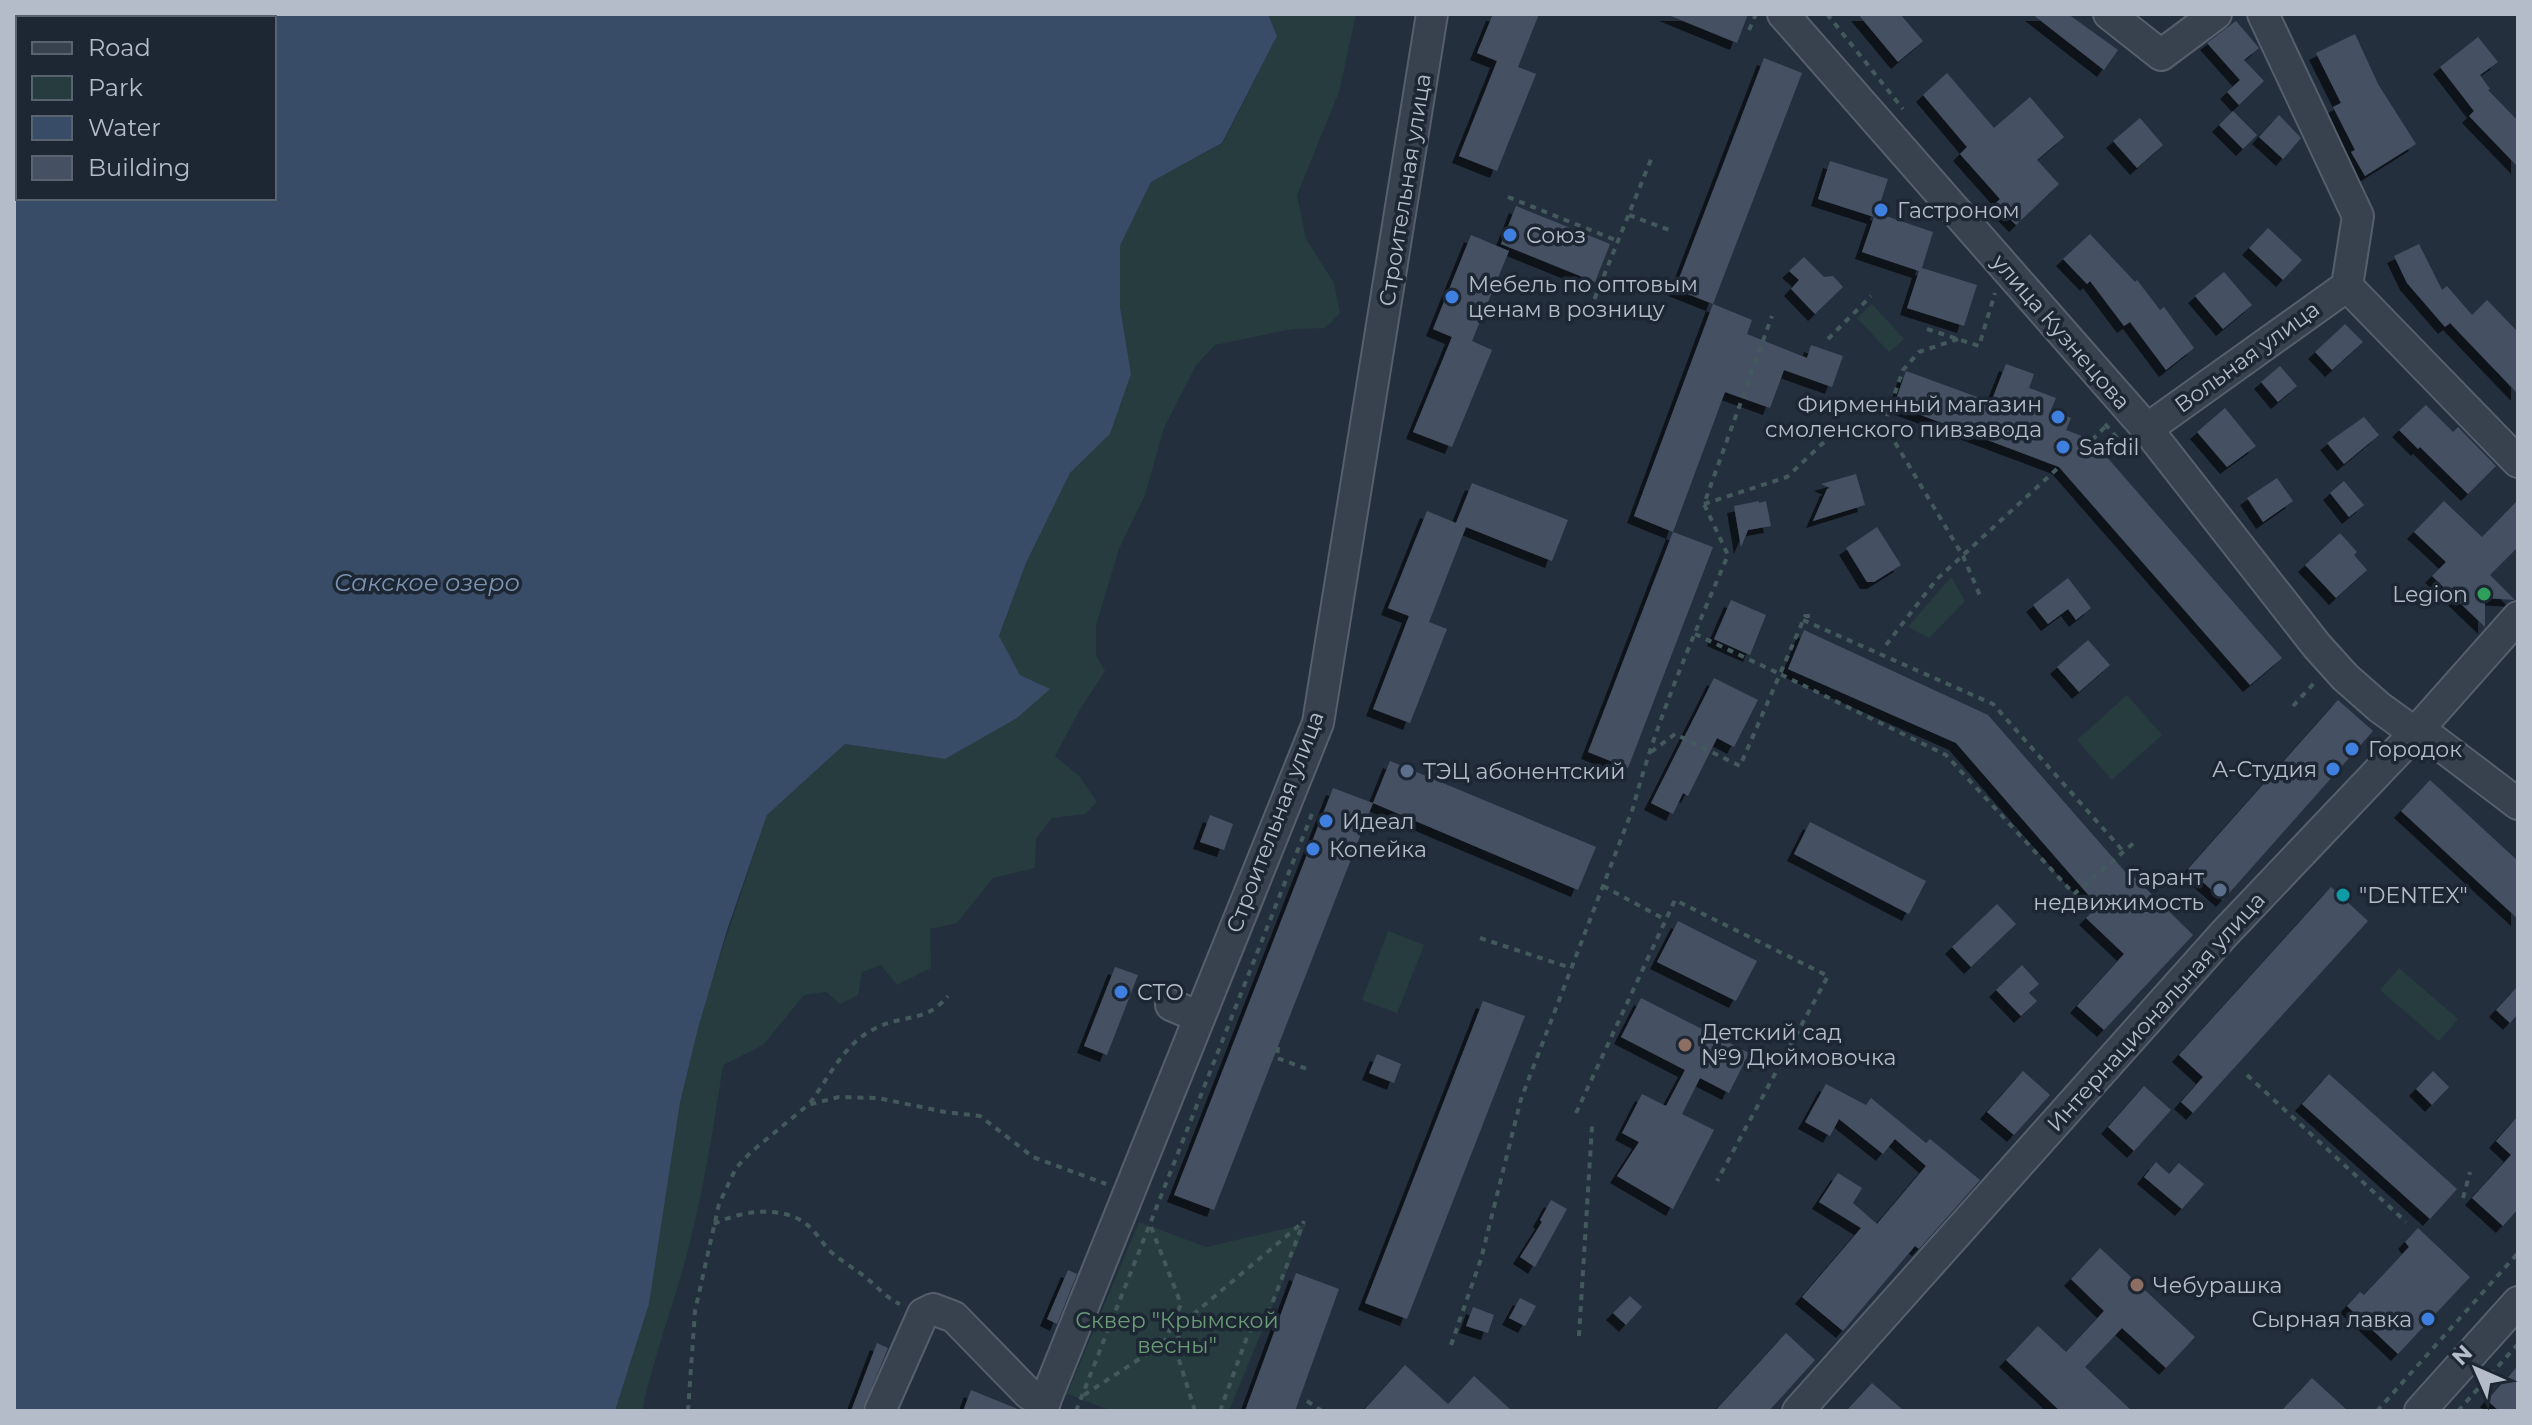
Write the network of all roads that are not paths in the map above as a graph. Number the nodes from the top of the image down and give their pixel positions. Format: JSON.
{"nodes":[{"id":1,"x":1432,"y":14,"type":"edge"},
{"id":2,"x":1783,"y":14,"type":"edge"},
{"id":3,"x":2109,"y":14,"type":"edge"},
{"id":4,"x":2216,"y":14,"type":"edge"},
{"id":5,"x":2263,"y":14,"type":"edge"},
{"id":6,"x":2347,"y":286,"type":"junction"},
{"id":7,"x":2147,"y":429,"type":"junction"},
{"id":8,"x":2518,"y":462,"type":"edge"},
{"id":9,"x":2518,"y":617,"type":"edge"},
{"id":10,"x":2415,"y":733,"type":"junction"},
{"id":11,"x":2518,"y":804,"type":"edge"},
{"id":12,"x":1171,"y":1005,"type":"dead end"},
{"id":13,"x":1199,"y":1017,"type":"junction"},
{"id":14,"x":2518,"y":1302,"type":"edge"},
{"id":15,"x":1043,"y":1406,"type":"edge"},
{"id":16,"x":880,"y":1411,"type":"edge"},
{"id":17,"x":1798,"y":1411,"type":"edge"},
{"id":18,"x":2420,"y":1411,"type":"edge"}],
"edges":[{"from":1,"to":13,"type":"street","name":"Строительная улица"},
{"from":2,"to":7,"type":"street","name":"улица Кузнецова"},
{"from":3,"to":4,"type":"street"},
{"from":5,"to":6,"type":"street"},
{"from":6,"to":7,"type":"street","name":"Вольная улица"},
{"from":6,"to":8,"type":"street"},
{"from":7,"to":10,"type":"street","name":"улица Кузнецова"},
{"from":9,"to":10,"type":"street","name":"Интернациональная улица"},
{"from":10,"to":11,"type":"street","name":"улица Кузнецова"},
{"from":10,"to":17,"type":"street","name":"Интернациональная улица"},
{"from":12,"to":13,"type":"street"},
{"from":13,"to":15,"type":"street","name":"Строительная улица"},
{"from":14,"to":18,"type":"street"},
{"from":15,"to":16,"type":"street"}]}
